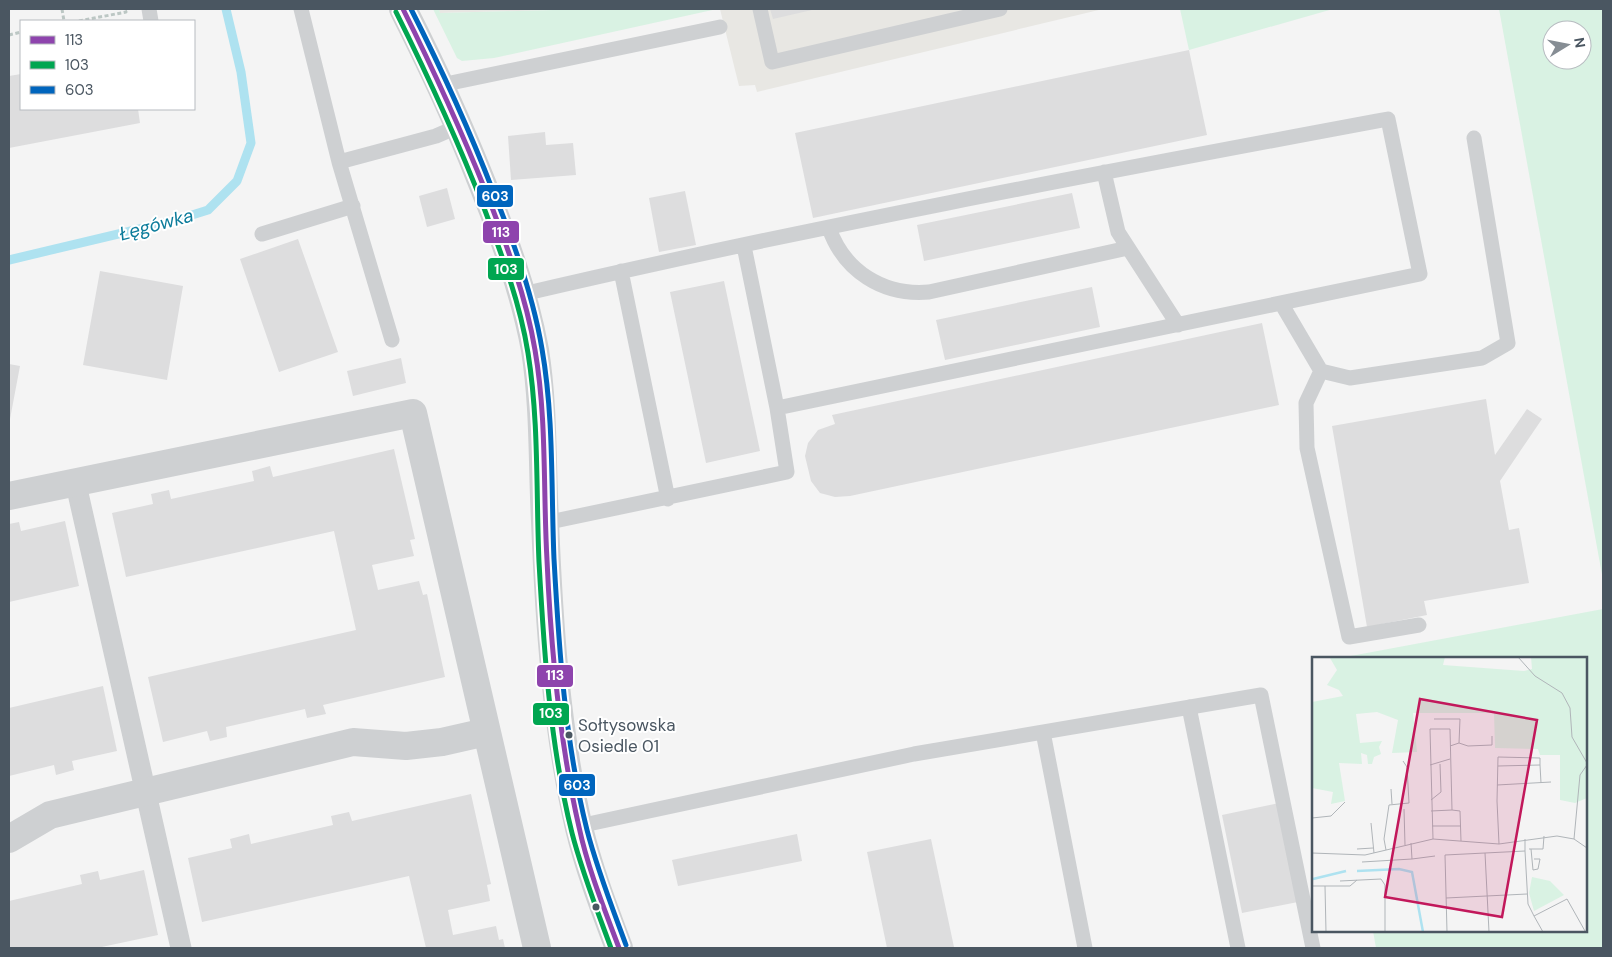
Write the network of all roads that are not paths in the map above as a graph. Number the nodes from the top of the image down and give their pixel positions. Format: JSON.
{"nodes":[{"id":1,"x":301,"y":9,"type":"edge"},
{"id":2,"x":404,"y":9,"type":"edge"},
{"id":3,"x":760,"y":9,"type":"edge"},
{"id":4,"x":1000,"y":9,"type":"edge"},
{"id":5,"x":720,"y":27,"type":"dead end"},
{"id":6,"x":441,"y":85,"type":"junction"},
{"id":7,"x":459,"y":126,"type":"junction"},
{"id":8,"x":1474,"y":138,"type":"dead end"},
{"id":9,"x":339,"y":162,"type":"junction"},
{"id":10,"x":1104,"y":172,"type":"junction"},
{"id":11,"x":353,"y":206,"type":"junction"},
{"id":12,"x":829,"y":228,"type":"junction"},
{"id":13,"x":262,"y":234,"type":"dead end"},
{"id":14,"x":744,"y":246,"type":"junction"},
{"id":15,"x":1128,"y":248,"type":"junction"},
{"id":16,"x":621,"y":271,"type":"junction"},
{"id":17,"x":523,"y":294,"type":"junction"},
{"id":18,"x":1281,"y":303,"type":"junction"},
{"id":19,"x":1178,"y":325,"type":"junction"},
{"id":20,"x":392,"y":340,"type":"dead end"},
{"id":21,"x":1321,"y":370,"type":"junction"},
{"id":22,"x":777,"y":408,"type":"junction"},
{"id":23,"x":75,"y":480,"type":"junction"},
{"id":24,"x":9,"y":496,"type":"edge"},
{"id":25,"x":668,"y":499,"type":"junction"},
{"id":26,"x":545,"y":523,"type":"junction"},
{"id":27,"x":1419,"y":625,"type":"dead end"},
{"id":28,"x":1190,"y":707,"type":"junction"},
{"id":29,"x":486,"y":732,"type":"junction"},
{"id":30,"x":1043,"y":732,"type":"junction"},
{"id":31,"x":145,"y":792,"type":"junction"},
{"id":32,"x":579,"y":826,"type":"junction"},
{"id":33,"x":9,"y":839,"type":"edge"},
{"id":34,"x":181,"y":948,"type":"edge"},
{"id":35,"x":536,"y":948,"type":"edge"},
{"id":36,"x":619,"y":948,"type":"edge"},
{"id":37,"x":1085,"y":948,"type":"edge"},
{"id":38,"x":1238,"y":948,"type":"edge"},
{"id":39,"x":1313,"y":948,"type":"edge"}],
"edges":[{"from":1,"to":9,"type":"lane"},
{"from":2,"to":6,"type":"street"},
{"from":3,"to":4,"type":"lane"},
{"from":5,"to":6,"type":"lane"},
{"from":6,"to":7,"type":"street"},
{"from":7,"to":9,"type":"lane"},
{"from":7,"to":17,"type":"street"},
{"from":8,"to":21,"type":"lane"},
{"from":9,"to":11,"type":"lane"},
{"from":10,"to":12,"type":"lane"},
{"from":10,"to":15,"type":"lane"},
{"from":10,"to":18,"type":"lane"},
{"from":11,"to":13,"type":"lane"},
{"from":11,"to":20,"type":"lane"},
{"from":12,"to":14,"type":"lane"},
{"from":12,"to":15,"type":"lane"},
{"from":14,"to":16,"type":"lane"},
{"from":14,"to":22,"type":"lane"},
{"from":15,"to":19,"type":"lane"},
{"from":16,"to":17,"type":"lane"},
{"from":16,"to":25,"type":"lane"},
{"from":17,"to":26,"type":"street"},
{"from":18,"to":19,"type":"lane"},
{"from":18,"to":21,"type":"lane"},
{"from":19,"to":22,"type":"lane"},
{"from":21,"to":27,"type":"lane"},
{"from":22,"to":25,"type":"lane"},
{"from":23,"to":24,"type":"street"},
{"from":23,"to":29,"type":"street"},
{"from":23,"to":31,"type":"street"},
{"from":25,"to":26,"type":"lane"},
{"from":26,"to":32,"type":"street"},
{"from":28,"to":30,"type":"lane"},
{"from":28,"to":38,"type":"lane"},
{"from":28,"to":39,"type":"lane"},
{"from":29,"to":31,"type":"street"},
{"from":29,"to":35,"type":"street"},
{"from":30,"to":32,"type":"lane"},
{"from":30,"to":37,"type":"lane"},
{"from":31,"to":33,"type":"street"},
{"from":31,"to":34,"type":"street"},
{"from":32,"to":36,"type":"street"}]}
